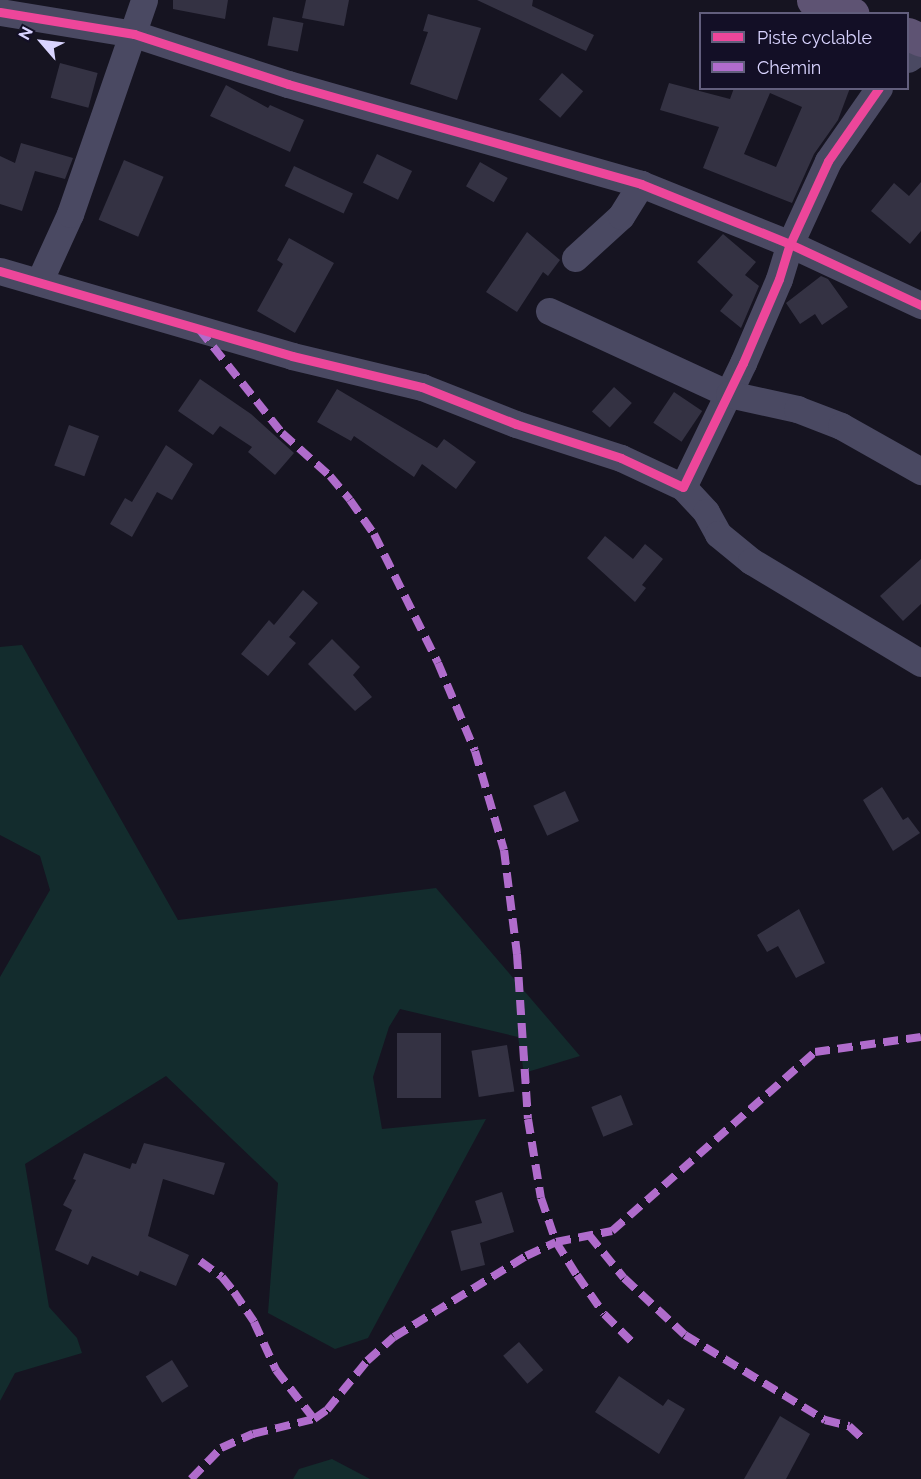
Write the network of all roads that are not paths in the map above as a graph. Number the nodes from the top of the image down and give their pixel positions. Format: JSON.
{"nodes":[{"id":1,"x":144,"y":0,"type":"edge"},
{"id":2,"x":813,"y":0,"type":"edge"},
{"id":3,"x":0,"y":12,"type":"edge"},
{"id":4,"x":847,"y":12,"type":"edge"},
{"id":5,"x":134,"y":34,"type":"junction"},
{"id":6,"x":878,"y":90,"type":"edge"},
{"id":7,"x":641,"y":184,"type":"junction"},
{"id":8,"x":790,"y":244,"type":"junction"},
{"id":9,"x":575,"y":258,"type":"dead end"},
{"id":10,"x":0,"y":271,"type":"edge"},
{"id":11,"x":39,"y":282,"type":"junction"},
{"id":12,"x":921,"y":305,"type":"edge"},
{"id":13,"x":549,"y":311,"type":"dead end"},
{"id":14,"x":729,"y":394,"type":"junction"},
{"id":15,"x":921,"y":471,"type":"edge"},
{"id":16,"x":683,"y":487,"type":"junction"},
{"id":17,"x":921,"y":663,"type":"edge"}],
"edges":[{"from":1,"to":5,"type":"street"},
{"from":2,"to":4,"type":"main road"},
{"from":3,"to":5,"type":"street"},
{"from":5,"to":7,"type":"street"},
{"from":5,"to":11,"type":"street"},
{"from":6,"to":8,"type":"street"},
{"from":7,"to":8,"type":"street"},
{"from":7,"to":9,"type":"street"},
{"from":8,"to":12,"type":"street"},
{"from":8,"to":14,"type":"street"},
{"from":10,"to":11,"type":"street"},
{"from":11,"to":16,"type":"street"},
{"from":13,"to":14,"type":"street"},
{"from":14,"to":15,"type":"street"},
{"from":14,"to":16,"type":"street"},
{"from":16,"to":17,"type":"street"}]}
